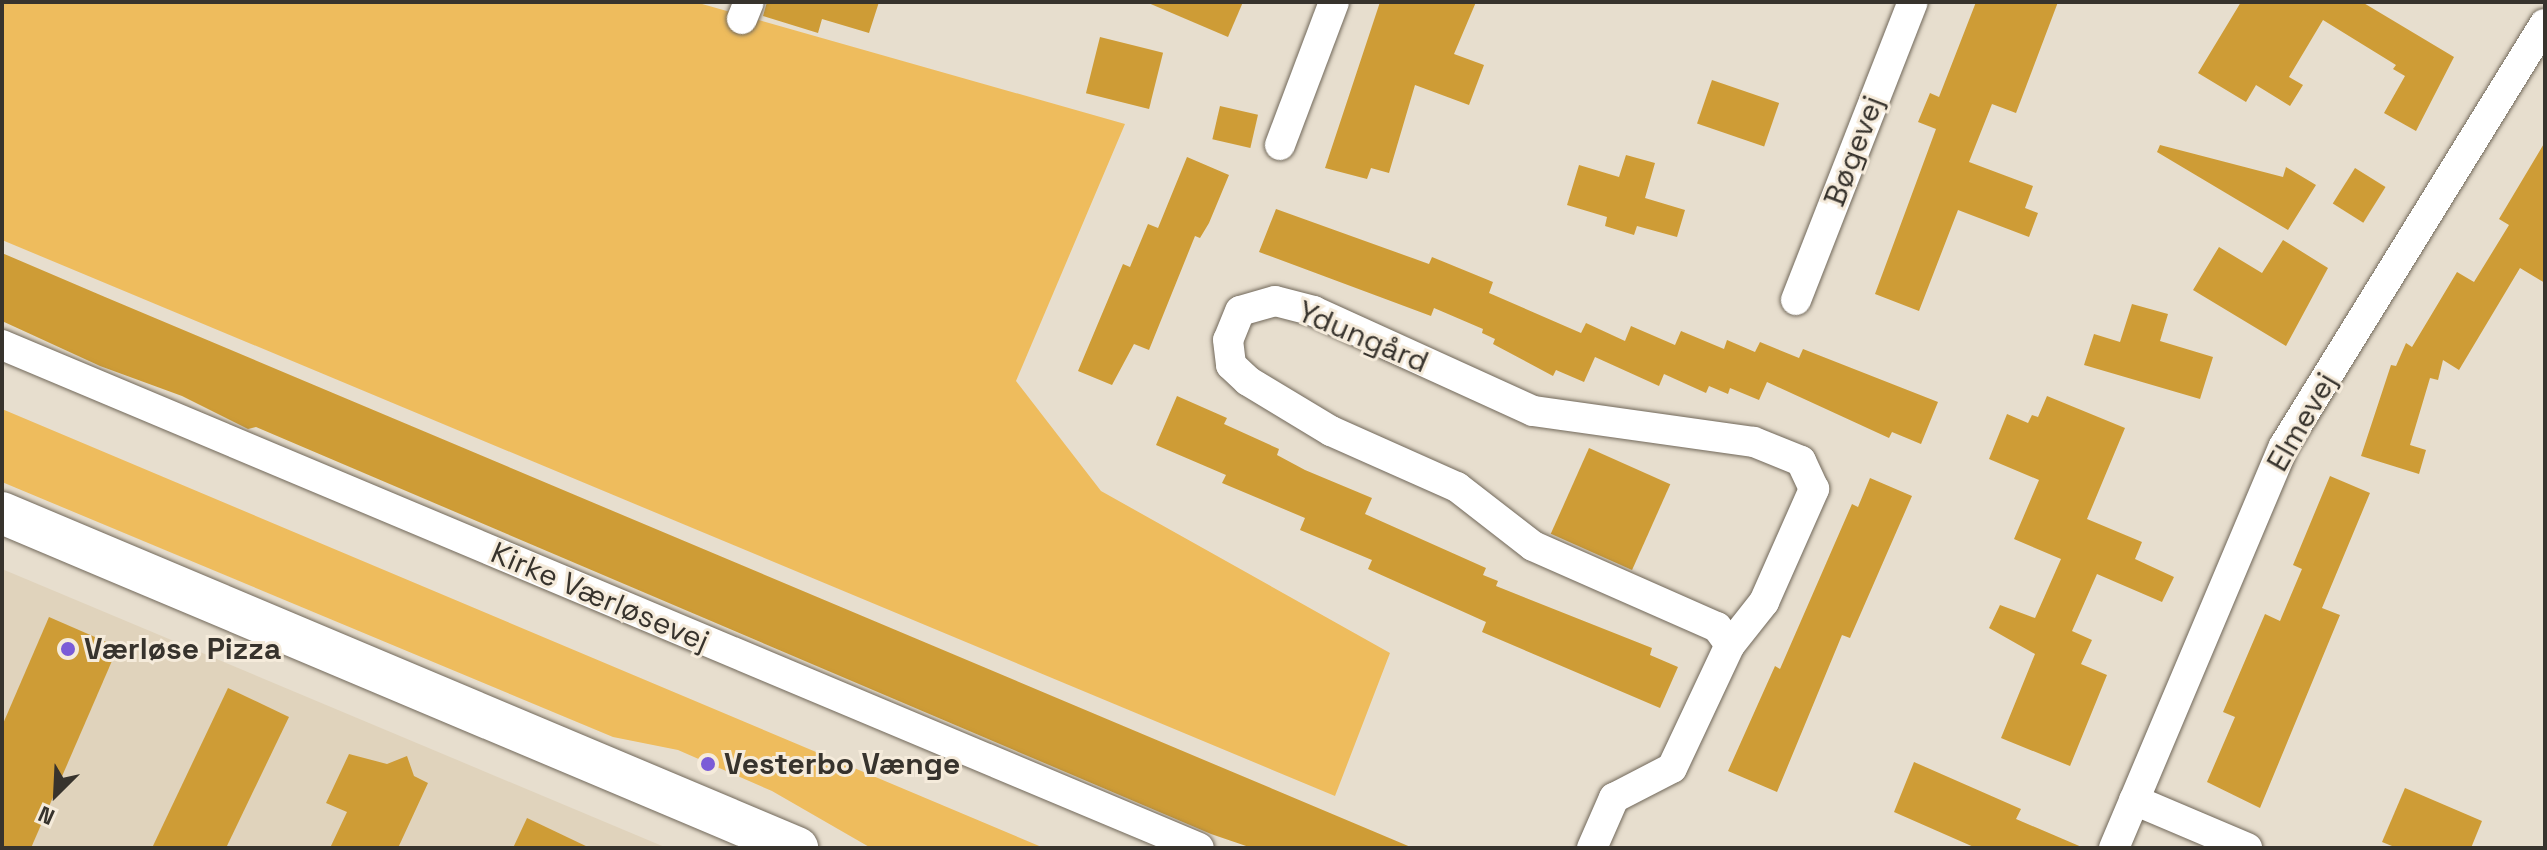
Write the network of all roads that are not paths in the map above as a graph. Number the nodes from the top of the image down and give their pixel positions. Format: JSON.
{"nodes":[{"id":1,"x":1334,"y":2,"type":"edge"},
{"id":2,"x":1913,"y":2,"type":"edge"},
{"id":3,"x":2545,"y":24,"type":"edge"},
{"id":4,"x":1280,"y":145,"type":"dead end"},
{"id":5,"x":1796,"y":300,"type":"dead end"},
{"id":6,"x":2,"y":345,"type":"edge"},
{"id":7,"x":2,"y":513,"type":"edge"},
{"id":8,"x":1730,"y":645,"type":"junction"},
{"id":9,"x":2134,"y":800,"type":"junction"},
{"id":10,"x":797,"y":848,"type":"edge"},
{"id":11,"x":1199,"y":848,"type":"edge"},
{"id":12,"x":1592,"y":848,"type":"edge"},
{"id":13,"x":2114,"y":848,"type":"edge"},
{"id":14,"x":2247,"y":848,"type":"edge"}],
"edges":[{"from":1,"to":4,"type":"street"},
{"from":2,"to":5,"type":"street","name":"Bøgevej"},
{"from":3,"to":9,"type":"street","name":"Elmevej"},
{"from":6,"to":11,"type":"street","name":"Kirke Værløsevej"},
{"from":7,"to":10,"type":"street"},
{"from":8,"to":8,"type":"street","name":"Ydungård"},
{"from":8,"to":12,"type":"street","name":"Ydungård"},
{"from":9,"to":13,"type":"street","name":"Elmevej"},
{"from":9,"to":14,"type":"street"}]}
